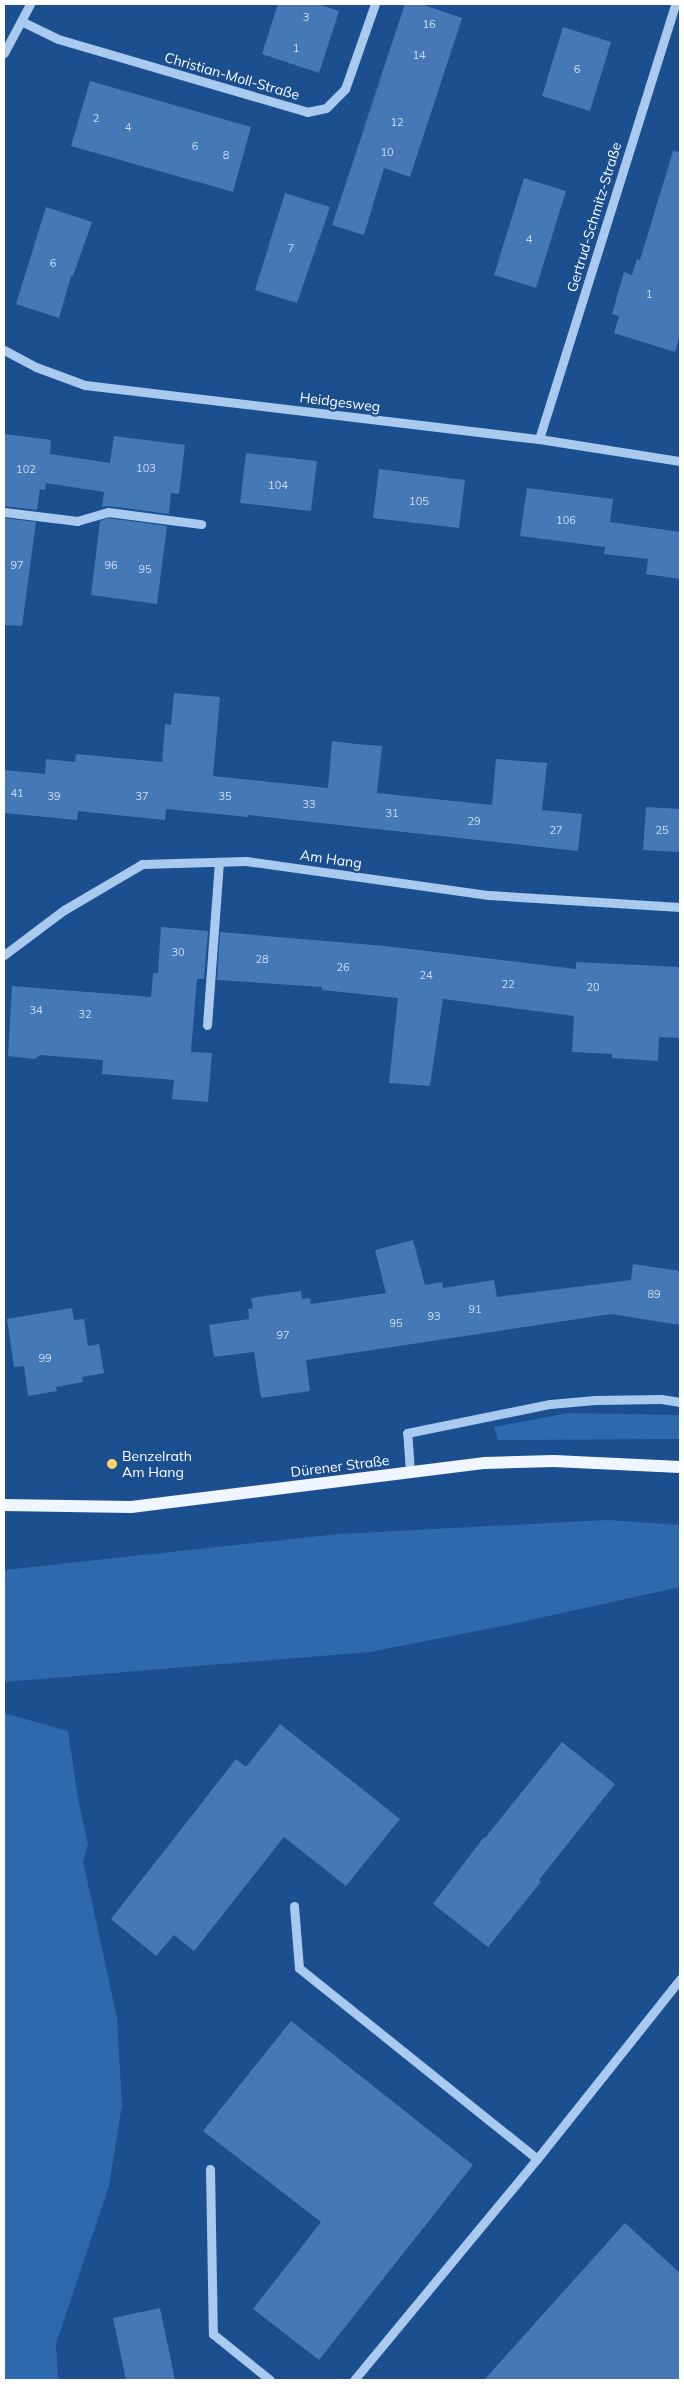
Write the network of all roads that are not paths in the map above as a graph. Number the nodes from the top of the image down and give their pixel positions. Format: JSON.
{"nodes":[{"id":1,"x":30,"y":4,"type":"edge"},
{"id":2,"x":375,"y":4,"type":"edge"},
{"id":3,"x":675,"y":4,"type":"edge"},
{"id":4,"x":21,"y":21,"type":"junction"},
{"id":5,"x":4,"y":53,"type":"edge"},
{"id":6,"x":4,"y":350,"type":"edge"},
{"id":7,"x":539,"y":439,"type":"junction"},
{"id":8,"x":680,"y":461,"type":"edge"},
{"id":9,"x":4,"y":512,"type":"edge"},
{"id":10,"x":201,"y":524,"type":"dead end"},
{"id":11,"x":219,"y":862,"type":"junction"},
{"id":12,"x":680,"y":907,"type":"edge"},
{"id":13,"x":4,"y":955,"type":"edge"},
{"id":14,"x":207,"y":1025,"type":"dead end"},
{"id":15,"x":680,"y":1402,"type":"edge"},
{"id":16,"x":680,"y":1466,"type":"edge"},
{"id":17,"x":410,"y":1472,"type":"junction"},
{"id":18,"x":4,"y":1505,"type":"edge"},
{"id":19,"x":294,"y":1906,"type":"dead end"},
{"id":20,"x":680,"y":1979,"type":"edge"},
{"id":21,"x":538,"y":2159,"type":"junction"},
{"id":22,"x":210,"y":2169,"type":"dead end"},
{"id":23,"x":270,"y":2380,"type":"edge"},
{"id":24,"x":354,"y":2380,"type":"edge"}],
"edges":[{"from":1,"to":4,"type":"street"},
{"from":2,"to":4,"type":"street","name":"Christian-Moll-Straße"},
{"from":3,"to":7,"type":"street","name":"Gertrud-Schmitz-Straße"},
{"from":4,"to":5,"type":"street"},
{"from":6,"to":7,"type":"street","name":"Heidgesweg"},
{"from":7,"to":8,"type":"street","name":"Heidgesweg"},
{"from":9,"to":10,"type":"street"},
{"from":11,"to":12,"type":"street","name":"Am Hang"},
{"from":11,"to":13,"type":"street","name":"Am Hang"},
{"from":11,"to":14,"type":"street"},
{"from":15,"to":17,"type":"street"},
{"from":16,"to":17,"type":"main road","name":"Dürener Straße"},
{"from":17,"to":18,"type":"main road","name":"Dürener Straße"},
{"from":19,"to":21,"type":"street"},
{"from":20,"to":21,"type":"street"},
{"from":21,"to":24,"type":"street"},
{"from":22,"to":23,"type":"street"}]}
